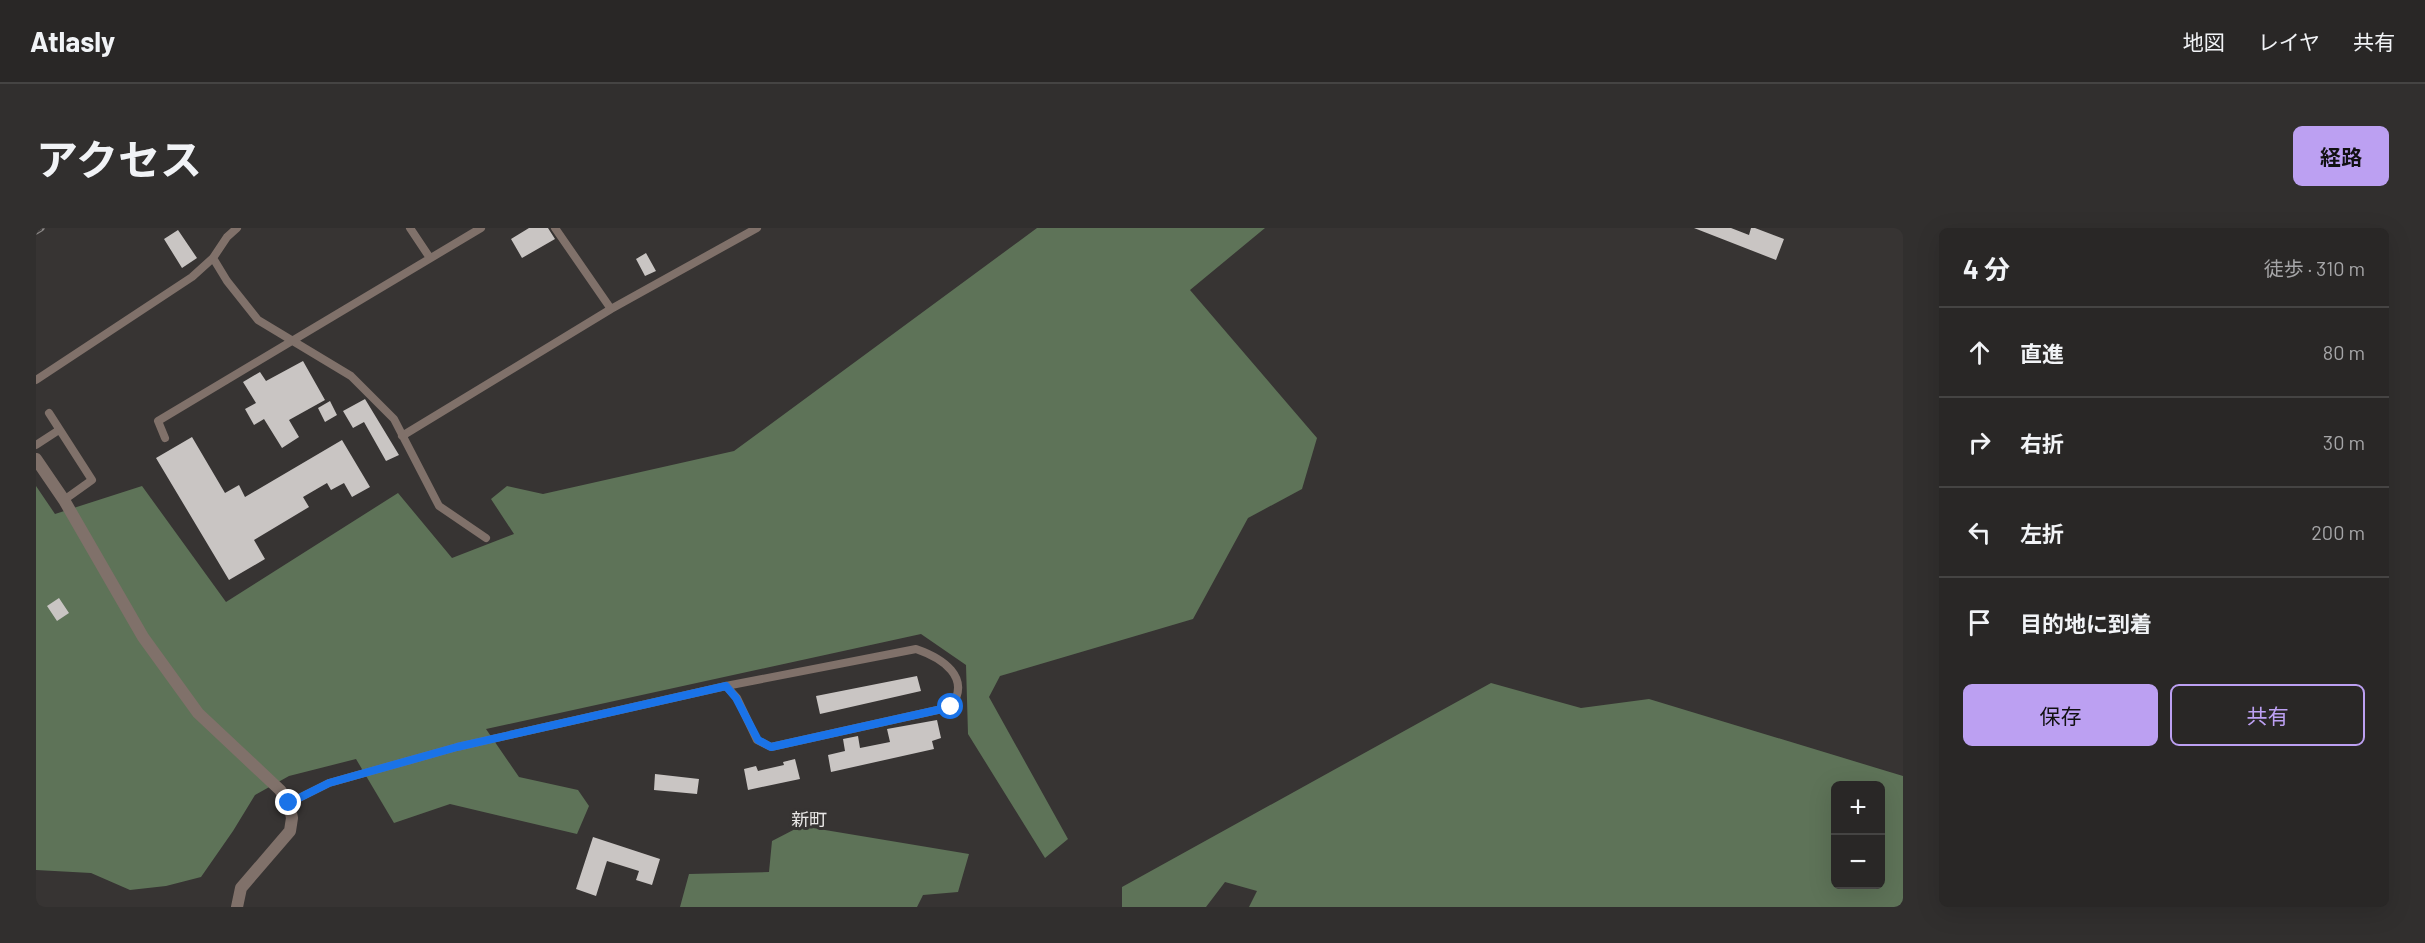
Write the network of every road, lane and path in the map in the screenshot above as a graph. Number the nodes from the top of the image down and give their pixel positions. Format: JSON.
{"nodes":[{"id":1,"x":237,"y":228,"type":"edge"},
{"id":2,"x":410,"y":228,"type":"edge"},
{"id":3,"x":481,"y":228,"type":"edge"},
{"id":4,"x":555,"y":228,"type":"edge"},
{"id":5,"x":757,"y":228,"type":"edge"},
{"id":6,"x":213,"y":258,"type":"junction"},
{"id":7,"x":430,"y":258,"type":"junction"},
{"id":8,"x":611,"y":309,"type":"junction"},
{"id":9,"x":292,"y":339,"type":"junction"},
{"id":10,"x":36,"y":380,"type":"edge"},
{"id":11,"x":49,"y":413,"type":"dead end"},
{"id":12,"x":59,"y":430,"type":"junction"},
{"id":13,"x":402,"y":436,"type":"junction"},
{"id":14,"x":165,"y":438,"type":"dead end"},
{"id":15,"x":36,"y":444,"type":"edge"},
{"id":16,"x":36,"y":459,"type":"edge"},
{"id":17,"x":64,"y":500,"type":"junction"},
{"id":18,"x":486,"y":538,"type":"dead end"},
{"id":19,"x":726,"y":686,"type":"junction"},
{"id":20,"x":289,"y":803,"type":"junction"},
{"id":21,"x":237,"y":907,"type":"edge"}],
"edges":[{"from":1,"to":6,"type":"lane"},
{"from":2,"to":7,"type":"lane"},
{"from":3,"to":7,"type":"lane"},
{"from":4,"to":8,"type":"lane"},
{"from":5,"to":8,"type":"lane"},
{"from":6,"to":9,"type":"lane"},
{"from":6,"to":10,"type":"lane"},
{"from":7,"to":9,"type":"lane"},
{"from":8,"to":13,"type":"lane"},
{"from":9,"to":13,"type":"lane"},
{"from":9,"to":14,"type":"lane"},
{"from":11,"to":12,"type":"lane"},
{"from":12,"to":15,"type":"lane"},
{"from":12,"to":17,"type":"lane"},
{"from":13,"to":18,"type":"lane"},
{"from":16,"to":17,"type":"street"},
{"from":17,"to":20,"type":"street"},
{"from":19,"to":19,"type":"lane"},
{"from":19,"to":20,"type":"lane"},
{"from":20,"to":21,"type":"street"}]}
